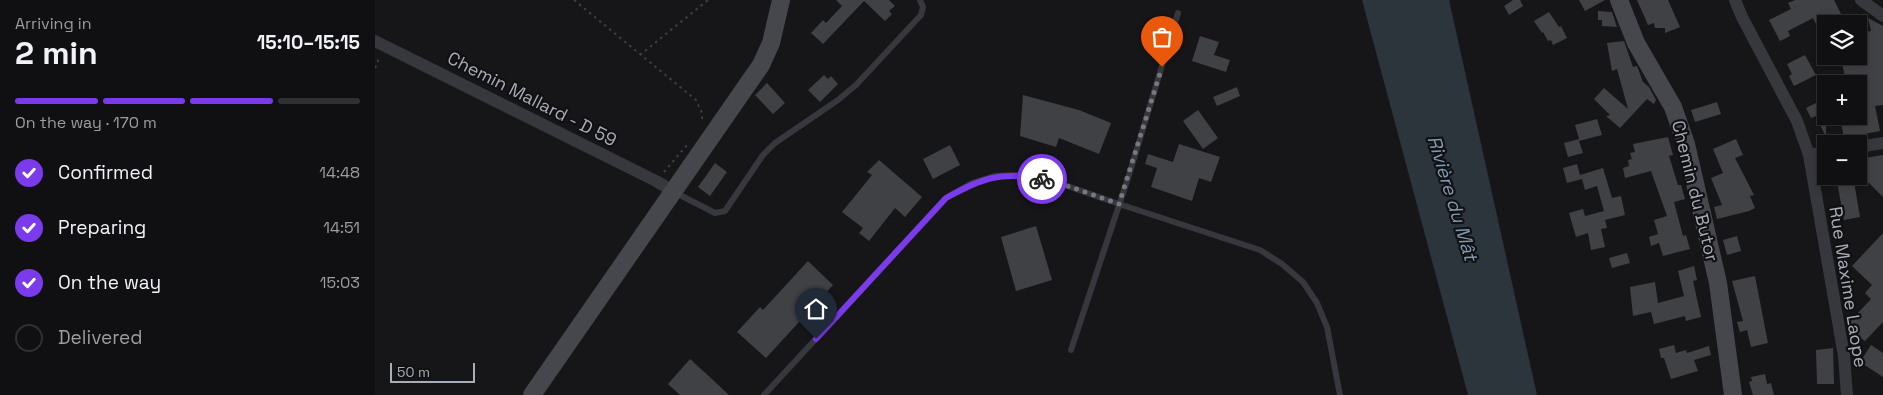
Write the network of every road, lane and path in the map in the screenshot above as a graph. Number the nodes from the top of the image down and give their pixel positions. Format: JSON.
{"nodes":[{"id":1,"x":574,"y":0,"type":"edge"},
{"id":2,"x":709,"y":0,"type":"edge"},
{"id":3,"x":781,"y":0,"type":"edge"},
{"id":4,"x":920,"y":0,"type":"edge"},
{"id":5,"x":1619,"y":0,"type":"edge"},
{"id":6,"x":1735,"y":0,"type":"edge"},
{"id":7,"x":1861,"y":0,"type":"edge"},
{"id":8,"x":1178,"y":13,"type":"dead end"},
{"id":9,"x":1883,"y":16,"type":"edge"},
{"id":10,"x":375,"y":41,"type":"edge"},
{"id":11,"x":641,"y":55,"type":"junction"},
{"id":12,"x":701,"y":128,"type":"dead end"},
{"id":13,"x":1883,"y":143,"type":"edge"},
{"id":14,"x":688,"y":144,"type":"dead end"},
{"id":15,"x":1867,"y":146,"type":"edge"},
{"id":16,"x":1817,"y":154,"type":"edge"},
{"id":17,"x":1809,"y":155,"type":"junction"},
{"id":18,"x":656,"y":181,"type":"junction"},
{"id":19,"x":673,"y":191,"type":"junction"},
{"id":20,"x":1119,"y":204,"type":"junction"},
{"id":21,"x":1071,"y":350,"type":"dead end"},
{"id":22,"x":532,"y":395,"type":"edge"},
{"id":23,"x":764,"y":395,"type":"edge"},
{"id":24,"x":1340,"y":395,"type":"edge"},
{"id":25,"x":1733,"y":395,"type":"edge"},
{"id":26,"x":1847,"y":395,"type":"edge"}],
"edges":[{"from":1,"to":11,"type":"path"},
{"from":2,"to":11,"type":"path"},
{"from":3,"to":19,"type":"main road"},
{"from":4,"to":19,"type":"lane"},
{"from":5,"to":25,"type":"main road","name":"Chemin du Butor"},
{"from":6,"to":17,"type":"street","name":"Rue Maxime Laope"},
{"from":7,"to":9,"type":"street"},
{"from":8,"to":20,"type":"lane"},
{"from":10,"to":18,"type":"street","name":"Chemin Mallard - D 59"},
{"from":11,"to":12,"type":"path"},
{"from":13,"to":15,"type":"street"},
{"from":14,"to":18,"type":"path"},
{"from":16,"to":17,"type":"street"},
{"from":17,"to":26,"type":"street","name":"Rue Maxime Laope"},
{"from":18,"to":19,"type":"street","name":"Chemin Mallard - D 59"},
{"from":19,"to":22,"type":"main road"},
{"from":20,"to":21,"type":"lane"},
{"from":20,"to":23,"type":"lane"},
{"from":20,"to":24,"type":"lane"}]}
